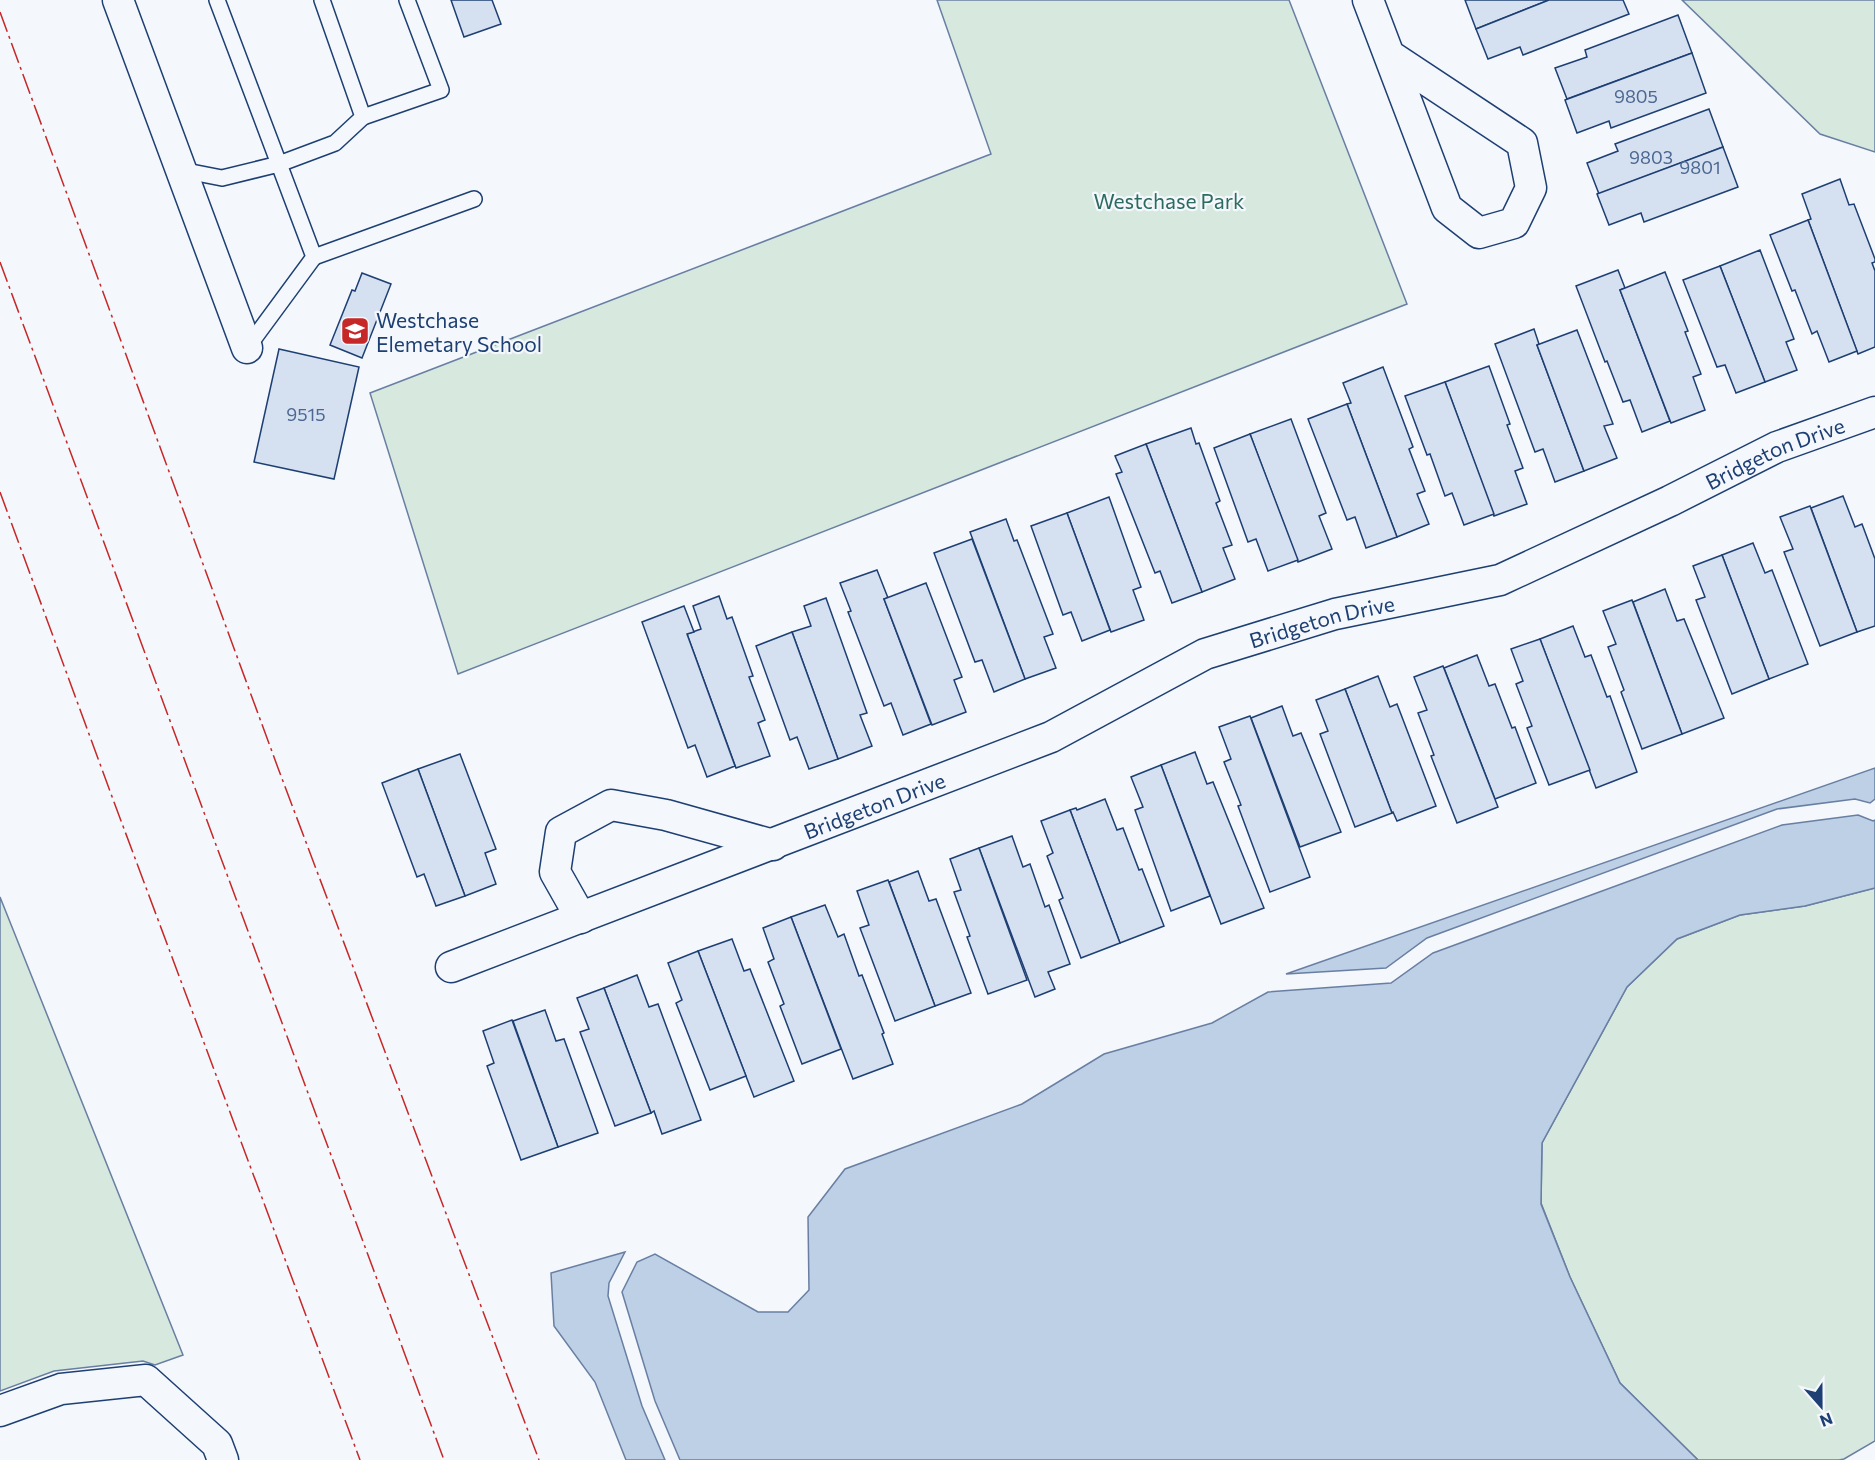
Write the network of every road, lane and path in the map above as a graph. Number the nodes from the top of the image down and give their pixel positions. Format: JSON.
{"nodes":[{"id":1,"x":118,"y":0,"type":"edge"},
{"id":2,"x":217,"y":0,"type":"edge"},
{"id":3,"x":322,"y":0,"type":"edge"},
{"id":4,"x":407,"y":0,"type":"edge"},
{"id":5,"x":1368,"y":0,"type":"edge"},
{"id":6,"x":1389,"y":55,"type":"junction"},
{"id":7,"x":363,"y":117,"type":"junction"},
{"id":8,"x":279,"y":164,"type":"junction"},
{"id":9,"x":181,"y":170,"type":"junction"},
{"id":10,"x":474,"y":199,"type":"dead end"},
{"id":11,"x":314,"y":257,"type":"junction"},
{"id":12,"x":247,"y":348,"type":"joint"},
{"id":13,"x":1875,"y":412,"type":"edge"},
{"id":14,"x":773,"y":845,"type":"junction"},
{"id":15,"x":581,"y":918,"type":"junction"},
{"id":16,"x":451,"y":967,"type":"dead end"},
{"id":17,"x":0,"y":1411,"type":"edge"},
{"id":18,"x":223,"y":1460,"type":"edge"}],
"edges":[{"from":1,"to":9,"type":"street"},
{"from":2,"to":8,"type":"lane"},
{"from":3,"to":7,"type":"lane"},
{"from":4,"to":7,"type":"lane"},
{"from":5,"to":6,"type":"street"},
{"from":6,"to":6,"type":"street"},
{"from":7,"to":8,"type":"lane"},
{"from":8,"to":9,"type":"lane"},
{"from":8,"to":11,"type":"lane"},
{"from":9,"to":12,"type":"street"},
{"from":10,"to":11,"type":"lane"},
{"from":11,"to":12,"type":"lane"},
{"from":13,"to":14,"type":"street","name":"Bridgeton Drive"},
{"from":14,"to":15,"type":"street","name":"Bridgeton Drive"},
{"from":14,"to":15,"type":"street"},
{"from":15,"to":16,"type":"street","name":"Bridgeton Drive"},
{"from":17,"to":18,"type":"street"}]}
